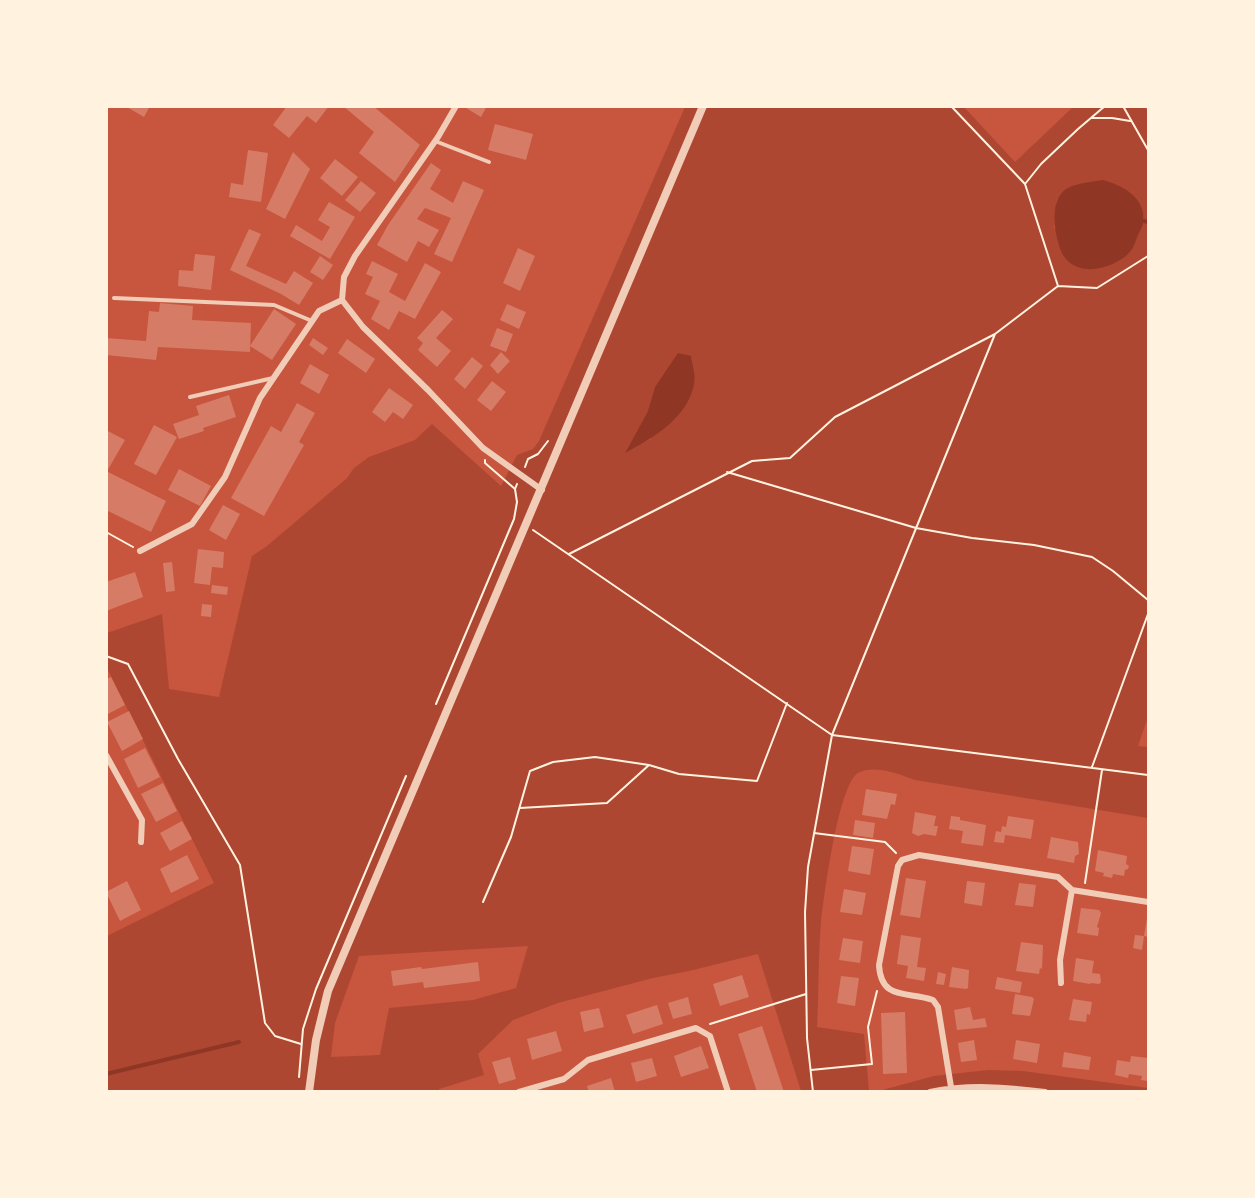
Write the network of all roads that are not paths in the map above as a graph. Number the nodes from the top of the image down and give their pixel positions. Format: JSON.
{"nodes":[{"id":1,"x":456,"y":106,"type":"edge"},
{"id":2,"x":703,"y":106,"type":"edge"},
{"id":3,"x":435,"y":141,"type":"junction"},
{"id":4,"x":489,"y":162,"type":"dead end"},
{"id":5,"x":114,"y":298,"type":"dead end"},
{"id":6,"x":342,"y":300,"type":"junction"},
{"id":7,"x":312,"y":321,"type":"junction"},
{"id":8,"x":274,"y":378,"type":"junction"},
{"id":9,"x":190,"y":397,"type":"dead end"},
{"id":10,"x":542,"y":490,"type":"junction"},
{"id":11,"x":140,"y":551,"type":"road end"},
{"id":12,"x":106,"y":755,"type":"edge"},
{"id":13,"x":141,"y":842,"type":"dead end"},
{"id":14,"x":1072,"y":890,"type":"junction"},
{"id":15,"x":1149,"y":902,"type":"edge"},
{"id":16,"x":1061,"y":983,"type":"dead end"},
{"id":17,"x":951,"y":1087,"type":"junction"},
{"id":18,"x":309,"y":1092,"type":"edge"},
{"id":19,"x":519,"y":1092,"type":"edge"},
{"id":20,"x":728,"y":1092,"type":"edge"},
{"id":21,"x":930,"y":1092,"type":"edge"},
{"id":22,"x":1045,"y":1092,"type":"edge"}],
"edges":[{"from":1,"to":3,"type":"street"},
{"from":2,"to":10,"type":"street"},
{"from":3,"to":4,"type":"lane"},
{"from":3,"to":6,"type":"street"},
{"from":5,"to":7,"type":"lane"},
{"from":6,"to":7,"type":"street"},
{"from":6,"to":10,"type":"street"},
{"from":7,"to":8,"type":"street"},
{"from":8,"to":9,"type":"lane"},
{"from":8,"to":11,"type":"street"},
{"from":10,"to":18,"type":"street"},
{"from":12,"to":13,"type":"street"},
{"from":14,"to":15,"type":"street"},
{"from":14,"to":16,"type":"street"},
{"from":14,"to":17,"type":"street"},
{"from":17,"to":21,"type":"street"},
{"from":17,"to":22,"type":"street"},
{"from":19,"to":20,"type":"street"}]}
